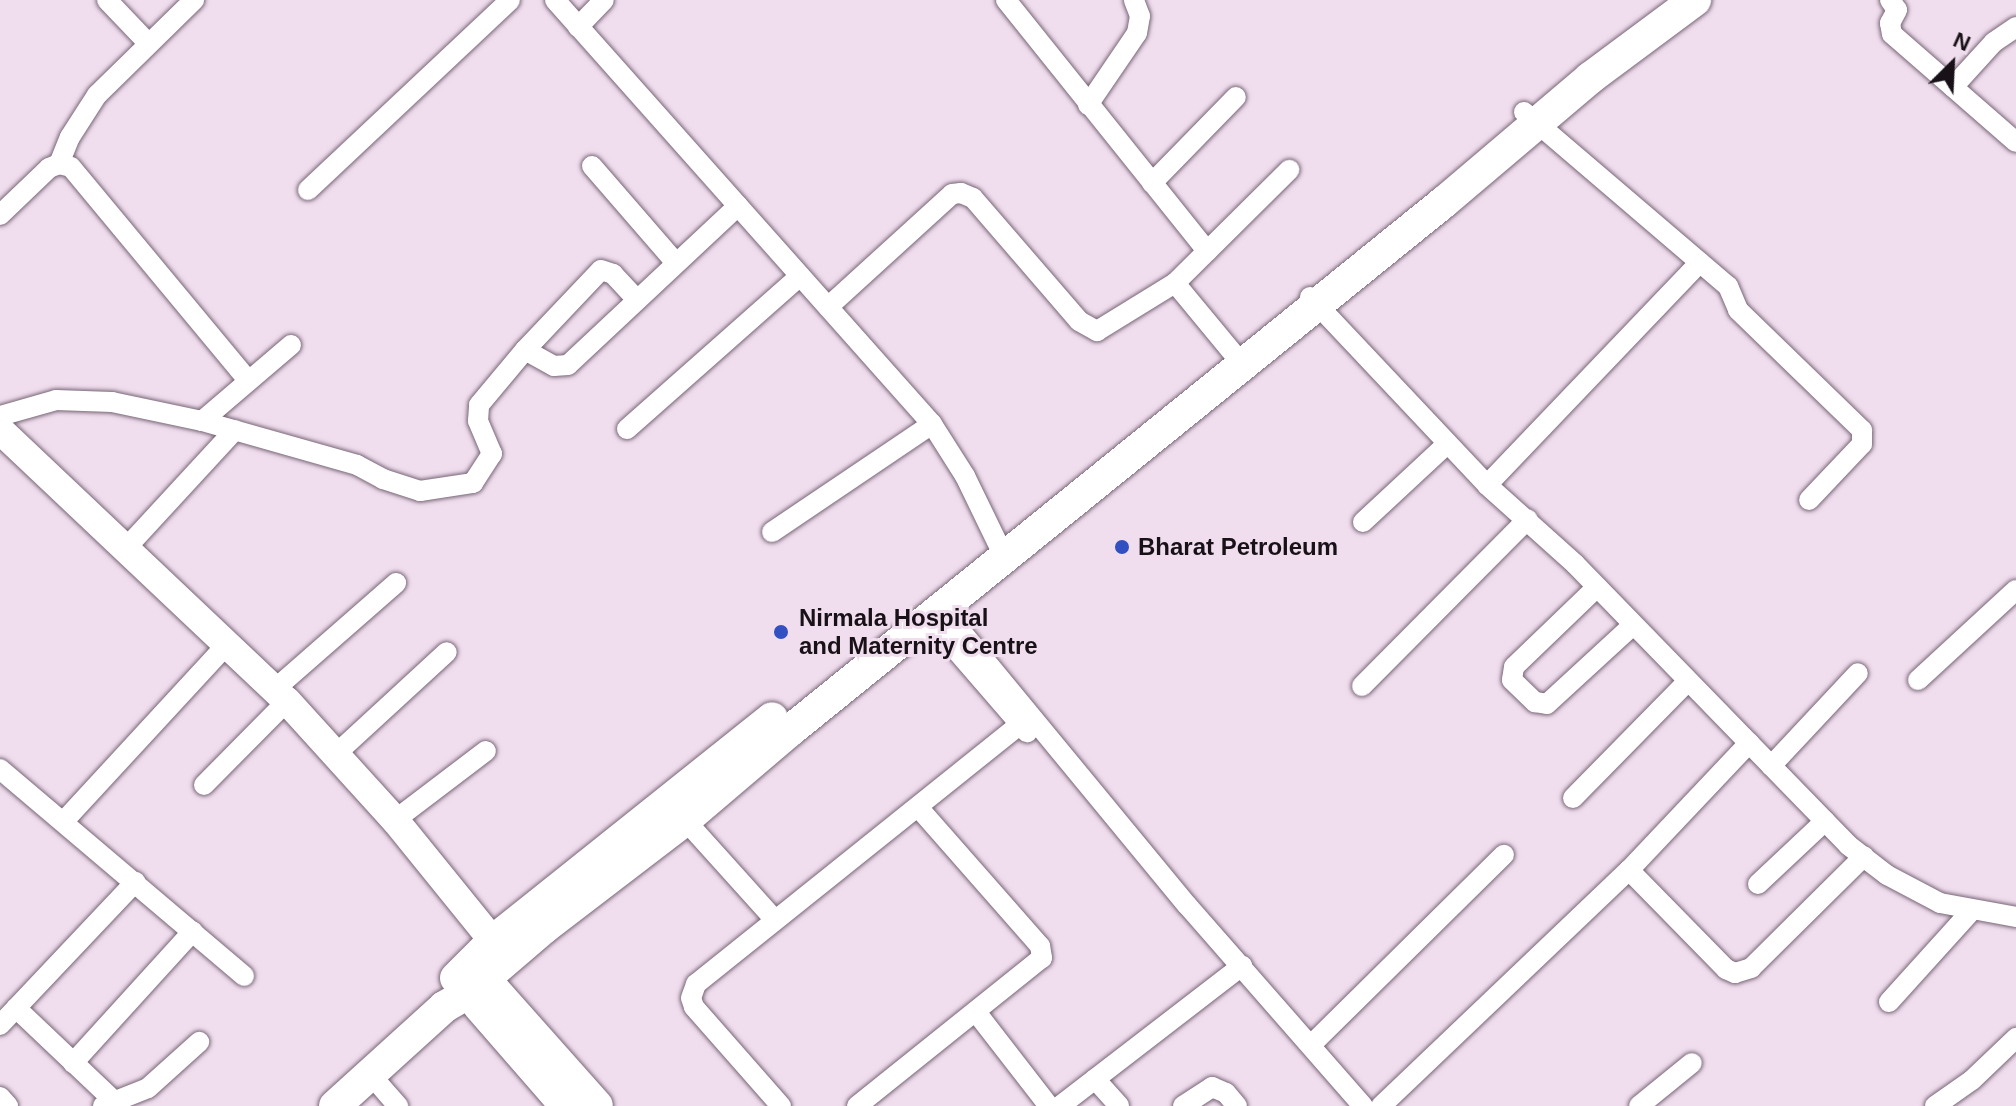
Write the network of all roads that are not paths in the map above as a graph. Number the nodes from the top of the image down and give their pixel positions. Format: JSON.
{"nodes":[{"id":1,"x":107,"y":0,"type":"edge"},
{"id":2,"x":194,"y":0,"type":"edge"},
{"id":3,"x":510,"y":0,"type":"edge"},
{"id":4,"x":555,"y":0,"type":"edge"},
{"id":5,"x":604,"y":0,"type":"edge"},
{"id":6,"x":1006,"y":0,"type":"edge"},
{"id":7,"x":1134,"y":0,"type":"edge"},
{"id":8,"x":1665,"y":0,"type":"edge"},
{"id":9,"x":1695,"y":0,"type":"edge"},
{"id":10,"x":1890,"y":0,"type":"edge"},
{"id":11,"x":578,"y":27,"type":"junction"},
{"id":12,"x":2016,"y":27,"type":"edge"},
{"id":13,"x":148,"y":43,"type":"junction"},
{"id":14,"x":1953,"y":87,"type":"junction"},
{"id":15,"x":1236,"y":97,"type":"dead end"},
{"id":16,"x":1088,"y":105,"type":"junction"},
{"id":17,"x":1531,"y":117,"type":"junction"},
{"id":18,"x":2016,"y":142,"type":"edge"},
{"id":19,"x":59,"y":164,"type":"junction"},
{"id":20,"x":592,"y":166,"type":"dead end"},
{"id":21,"x":1289,"y":170,"type":"dead end"},
{"id":22,"x":1152,"y":183,"type":"junction"},
{"id":23,"x":308,"y":190,"type":"dead end"},
{"id":24,"x":738,"y":206,"type":"junction"},
{"id":25,"x":0,"y":215,"type":"edge"},
{"id":26,"x":1207,"y":251,"type":"junction"},
{"id":27,"x":1700,"y":262,"type":"junction"},
{"id":28,"x":676,"y":263,"type":"junction"},
{"id":29,"x":800,"y":276,"type":"junction"},
{"id":30,"x":1175,"y":283,"type":"junction"},
{"id":31,"x":1312,"y":299,"type":"junction"},
{"id":32,"x":637,"y":300,"type":"junction"},
{"id":33,"x":828,"y":307,"type":"junction"},
{"id":34,"x":291,"y":345,"type":"dead end"},
{"id":35,"x":525,"y":350,"type":"junction"},
{"id":36,"x":1233,"y":353,"type":"junction"},
{"id":37,"x":248,"y":380,"type":"junction"},
{"id":38,"x":0,"y":416,"type":"edge"},
{"id":39,"x":202,"y":421,"type":"junction"},
{"id":40,"x":932,"y":424,"type":"junction"},
{"id":41,"x":627,"y":429,"type":"dead end"},
{"id":42,"x":0,"y":430,"type":"edge"},
{"id":43,"x":235,"y":430,"type":"junction"},
{"id":44,"x":1447,"y":444,"type":"junction"},
{"id":45,"x":1487,"y":485,"type":"junction"},
{"id":46,"x":1809,"y":500,"type":"dead end"},
{"id":47,"x":1528,"y":519,"type":"junction"},
{"id":48,"x":1363,"y":522,"type":"dead end"},
{"id":49,"x":772,"y":532,"type":"dead end"},
{"id":50,"x":998,"y":544,"type":"junction"},
{"id":51,"x":127,"y":547,"type":"junction"},
{"id":52,"x":396,"y":583,"type":"dead end"},
{"id":53,"x":1597,"y":587,"type":"junction"},
{"id":54,"x":2016,"y":590,"type":"edge"},
{"id":55,"x":936,"y":614,"type":"junction"},
{"id":56,"x":1633,"y":625,"type":"junction"},
{"id":57,"x":228,"y":643,"type":"junction"},
{"id":58,"x":447,"y":652,"type":"dead end"},
{"id":59,"x":1858,"y":673,"type":"dead end"},
{"id":60,"x":1918,"y":680,"type":"dead end"},
{"id":61,"x":1687,"y":682,"type":"junction"},
{"id":62,"x":1362,"y":686,"type":"dead end"},
{"id":63,"x":281,"y":695,"type":"junction"},
{"id":64,"x":1025,"y":720,"type":"junction"},
{"id":65,"x":1749,"y":743,"type":"junction"},
{"id":66,"x":486,"y":751,"type":"dead end"},
{"id":67,"x":337,"y":753,"type":"junction"},
{"id":68,"x":1771,"y":766,"type":"junction"},
{"id":69,"x":0,"y":769,"type":"edge"},
{"id":70,"x":204,"y":785,"type":"dead end"},
{"id":71,"x":1573,"y":798,"type":"dead end"},
{"id":72,"x":918,"y":807,"type":"junction"},
{"id":73,"x":395,"y":820,"type":"junction"},
{"id":74,"x":685,"y":820,"type":"junction"},
{"id":75,"x":64,"y":821,"type":"junction"},
{"id":76,"x":1825,"y":821,"type":"junction"},
{"id":77,"x":1504,"y":855,"type":"dead end"},
{"id":78,"x":1864,"y":856,"type":"junction"},
{"id":79,"x":1629,"y":870,"type":"junction"},
{"id":80,"x":135,"y":882,"type":"junction"},
{"id":81,"x":1758,"y":884,"type":"dead end"},
{"id":82,"x":1972,"y":910,"type":"junction"},
{"id":83,"x":2016,"y":917,"type":"edge"},
{"id":84,"x":539,"y":918,"type":"junction"},
{"id":85,"x":774,"y":919,"type":"junction"},
{"id":86,"x":193,"y":931,"type":"junction"},
{"id":87,"x":1237,"y":970,"type":"junction"},
{"id":88,"x":244,"y":976,"type":"dead end"},
{"id":89,"x":469,"y":977,"type":"junction"},
{"id":90,"x":1889,"y":1002,"type":"dead end"},
{"id":91,"x":16,"y":1008,"type":"junction"},
{"id":92,"x":976,"y":1012,"type":"junction"},
{"id":93,"x":0,"y":1025,"type":"edge"},
{"id":94,"x":2016,"y":1038,"type":"edge"},
{"id":95,"x":199,"y":1042,"type":"dead end"},
{"id":96,"x":1311,"y":1045,"type":"junction"},
{"id":97,"x":73,"y":1063,"type":"junction"},
{"id":98,"x":1692,"y":1063,"type":"dead end"},
{"id":99,"x":370,"y":1074,"type":"junction"},
{"id":100,"x":1095,"y":1079,"type":"junction"},
{"id":101,"x":0,"y":1097,"type":"edge"},
{"id":102,"x":109,"y":1104,"type":"edge"},
{"id":103,"x":8,"y":1106,"type":"edge"},
{"id":104,"x":335,"y":1106,"type":"edge"},
{"id":105,"x":398,"y":1106,"type":"edge"},
{"id":106,"x":566,"y":1106,"type":"edge"},
{"id":107,"x":597,"y":1106,"type":"edge"},
{"id":108,"x":781,"y":1106,"type":"edge"},
{"id":109,"x":857,"y":1106,"type":"edge"},
{"id":110,"x":1049,"y":1106,"type":"edge"},
{"id":111,"x":1060,"y":1106,"type":"edge"},
{"id":112,"x":1119,"y":1106,"type":"edge"},
{"id":113,"x":1183,"y":1106,"type":"edge"},
{"id":114,"x":1237,"y":1106,"type":"edge"},
{"id":115,"x":1347,"y":1106,"type":"edge"},
{"id":116,"x":1363,"y":1106,"type":"edge"},
{"id":117,"x":1381,"y":1106,"type":"edge"},
{"id":118,"x":1639,"y":1106,"type":"edge"},
{"id":119,"x":1935,"y":1106,"type":"edge"}],
"edges":[{"from":1,"to":13,"type":"street"},
{"from":2,"to":13,"type":"street"},
{"from":3,"to":23,"type":"street"},
{"from":4,"to":11,"type":"street"},
{"from":5,"to":11,"type":"street"},
{"from":6,"to":16,"type":"street"},
{"from":7,"to":16,"type":"street"},
{"from":8,"to":17,"type":"main road"},
{"from":9,"to":17,"type":"main road"},
{"from":10,"to":14,"type":"street"},
{"from":11,"to":24,"type":"street"},
{"from":12,"to":14,"type":"street"},
{"from":13,"to":19,"type":"street"},
{"from":14,"to":18,"type":"street"},
{"from":15,"to":22,"type":"street"},
{"from":16,"to":22,"type":"street"},
{"from":17,"to":27,"type":"street"},
{"from":17,"to":31,"type":"main road"},
{"from":19,"to":25,"type":"street"},
{"from":19,"to":37,"type":"street"},
{"from":20,"to":28,"type":"street"},
{"from":21,"to":26,"type":"street"},
{"from":22,"to":26,"type":"street"},
{"from":24,"to":28,"type":"street"},
{"from":24,"to":29,"type":"street"},
{"from":26,"to":30,"type":"street"},
{"from":27,"to":45,"type":"street"},
{"from":27,"to":46,"type":"street"},
{"from":28,"to":32,"type":"street"},
{"from":29,"to":33,"type":"street"},
{"from":29,"to":41,"type":"street"},
{"from":30,"to":33,"type":"street"},
{"from":30,"to":36,"type":"street"},
{"from":31,"to":36,"type":"main road"},
{"from":31,"to":44,"type":"street"},
{"from":31,"to":55,"type":"main road"},
{"from":32,"to":35,"type":"street"},
{"from":32,"to":35,"type":"street"},
{"from":33,"to":40,"type":"street"},
{"from":34,"to":37,"type":"street"},
{"from":35,"to":43,"type":"street"},
{"from":36,"to":50,"type":"main road"},
{"from":37,"to":39,"type":"street"},
{"from":38,"to":39,"type":"street"},
{"from":39,"to":43,"type":"street"},
{"from":40,"to":49,"type":"street"},
{"from":40,"to":50,"type":"street"},
{"from":42,"to":51,"type":"main road"},
{"from":43,"to":51,"type":"street"},
{"from":44,"to":45,"type":"street"},
{"from":44,"to":48,"type":"street"},
{"from":45,"to":47,"type":"street"},
{"from":47,"to":53,"type":"street"},
{"from":47,"to":62,"type":"street"},
{"from":50,"to":84,"type":"main road"},
{"from":51,"to":57,"type":"main road"},
{"from":52,"to":63,"type":"street"},
{"from":53,"to":56,"type":"street"},
{"from":53,"to":56,"type":"street"},
{"from":54,"to":60,"type":"street"},
{"from":55,"to":64,"type":"street"},
{"from":55,"to":74,"type":"main road"},
{"from":56,"to":61,"type":"street"},
{"from":57,"to":63,"type":"main road"},
{"from":57,"to":75,"type":"street"},
{"from":58,"to":67,"type":"street"},
{"from":59,"to":68,"type":"street"},
{"from":61,"to":65,"type":"street"},
{"from":61,"to":71,"type":"street"},
{"from":63,"to":67,"type":"main road"},
{"from":63,"to":70,"type":"street"},
{"from":64,"to":72,"type":"street"},
{"from":64,"to":87,"type":"street"},
{"from":65,"to":68,"type":"street"},
{"from":65,"to":79,"type":"street"},
{"from":66,"to":73,"type":"street"},
{"from":67,"to":73,"type":"main road"},
{"from":68,"to":76,"type":"street"},
{"from":69,"to":75,"type":"street"},
{"from":72,"to":85,"type":"street"},
{"from":72,"to":92,"type":"street"},
{"from":73,"to":89,"type":"main road"},
{"from":74,"to":84,"type":"main road"},
{"from":74,"to":85,"type":"street"},
{"from":75,"to":80,"type":"street"},
{"from":76,"to":78,"type":"street"},
{"from":76,"to":81,"type":"street"},
{"from":77,"to":96,"type":"street"},
{"from":78,"to":79,"type":"street"},
{"from":78,"to":82,"type":"street"},
{"from":79,"to":117,"type":"street"},
{"from":80,"to":86,"type":"street"},
{"from":80,"to":91,"type":"street"},
{"from":82,"to":83,"type":"street"},
{"from":82,"to":90,"type":"street"},
{"from":84,"to":89,"type":"main road"},
{"from":85,"to":108,"type":"street"},
{"from":86,"to":88,"type":"street"},
{"from":86,"to":97,"type":"street"},
{"from":87,"to":96,"type":"street"},
{"from":87,"to":100,"type":"street"},
{"from":87,"to":115,"type":"street"},
{"from":89,"to":99,"type":"main road"},
{"from":89,"to":106,"type":"main road"},
{"from":89,"to":107,"type":"main road"},
{"from":91,"to":93,"type":"street"},
{"from":91,"to":97,"type":"street"},
{"from":92,"to":109,"type":"street"},
{"from":92,"to":110,"type":"street"},
{"from":94,"to":119,"type":"street"},
{"from":95,"to":102,"type":"street"},
{"from":96,"to":116,"type":"street"},
{"from":97,"to":102,"type":"street"},
{"from":98,"to":118,"type":"street"},
{"from":99,"to":104,"type":"main road"},
{"from":99,"to":105,"type":"street"},
{"from":100,"to":111,"type":"street"},
{"from":100,"to":112,"type":"street"},
{"from":101,"to":103,"type":"street"},
{"from":113,"to":114,"type":"street"}]}
